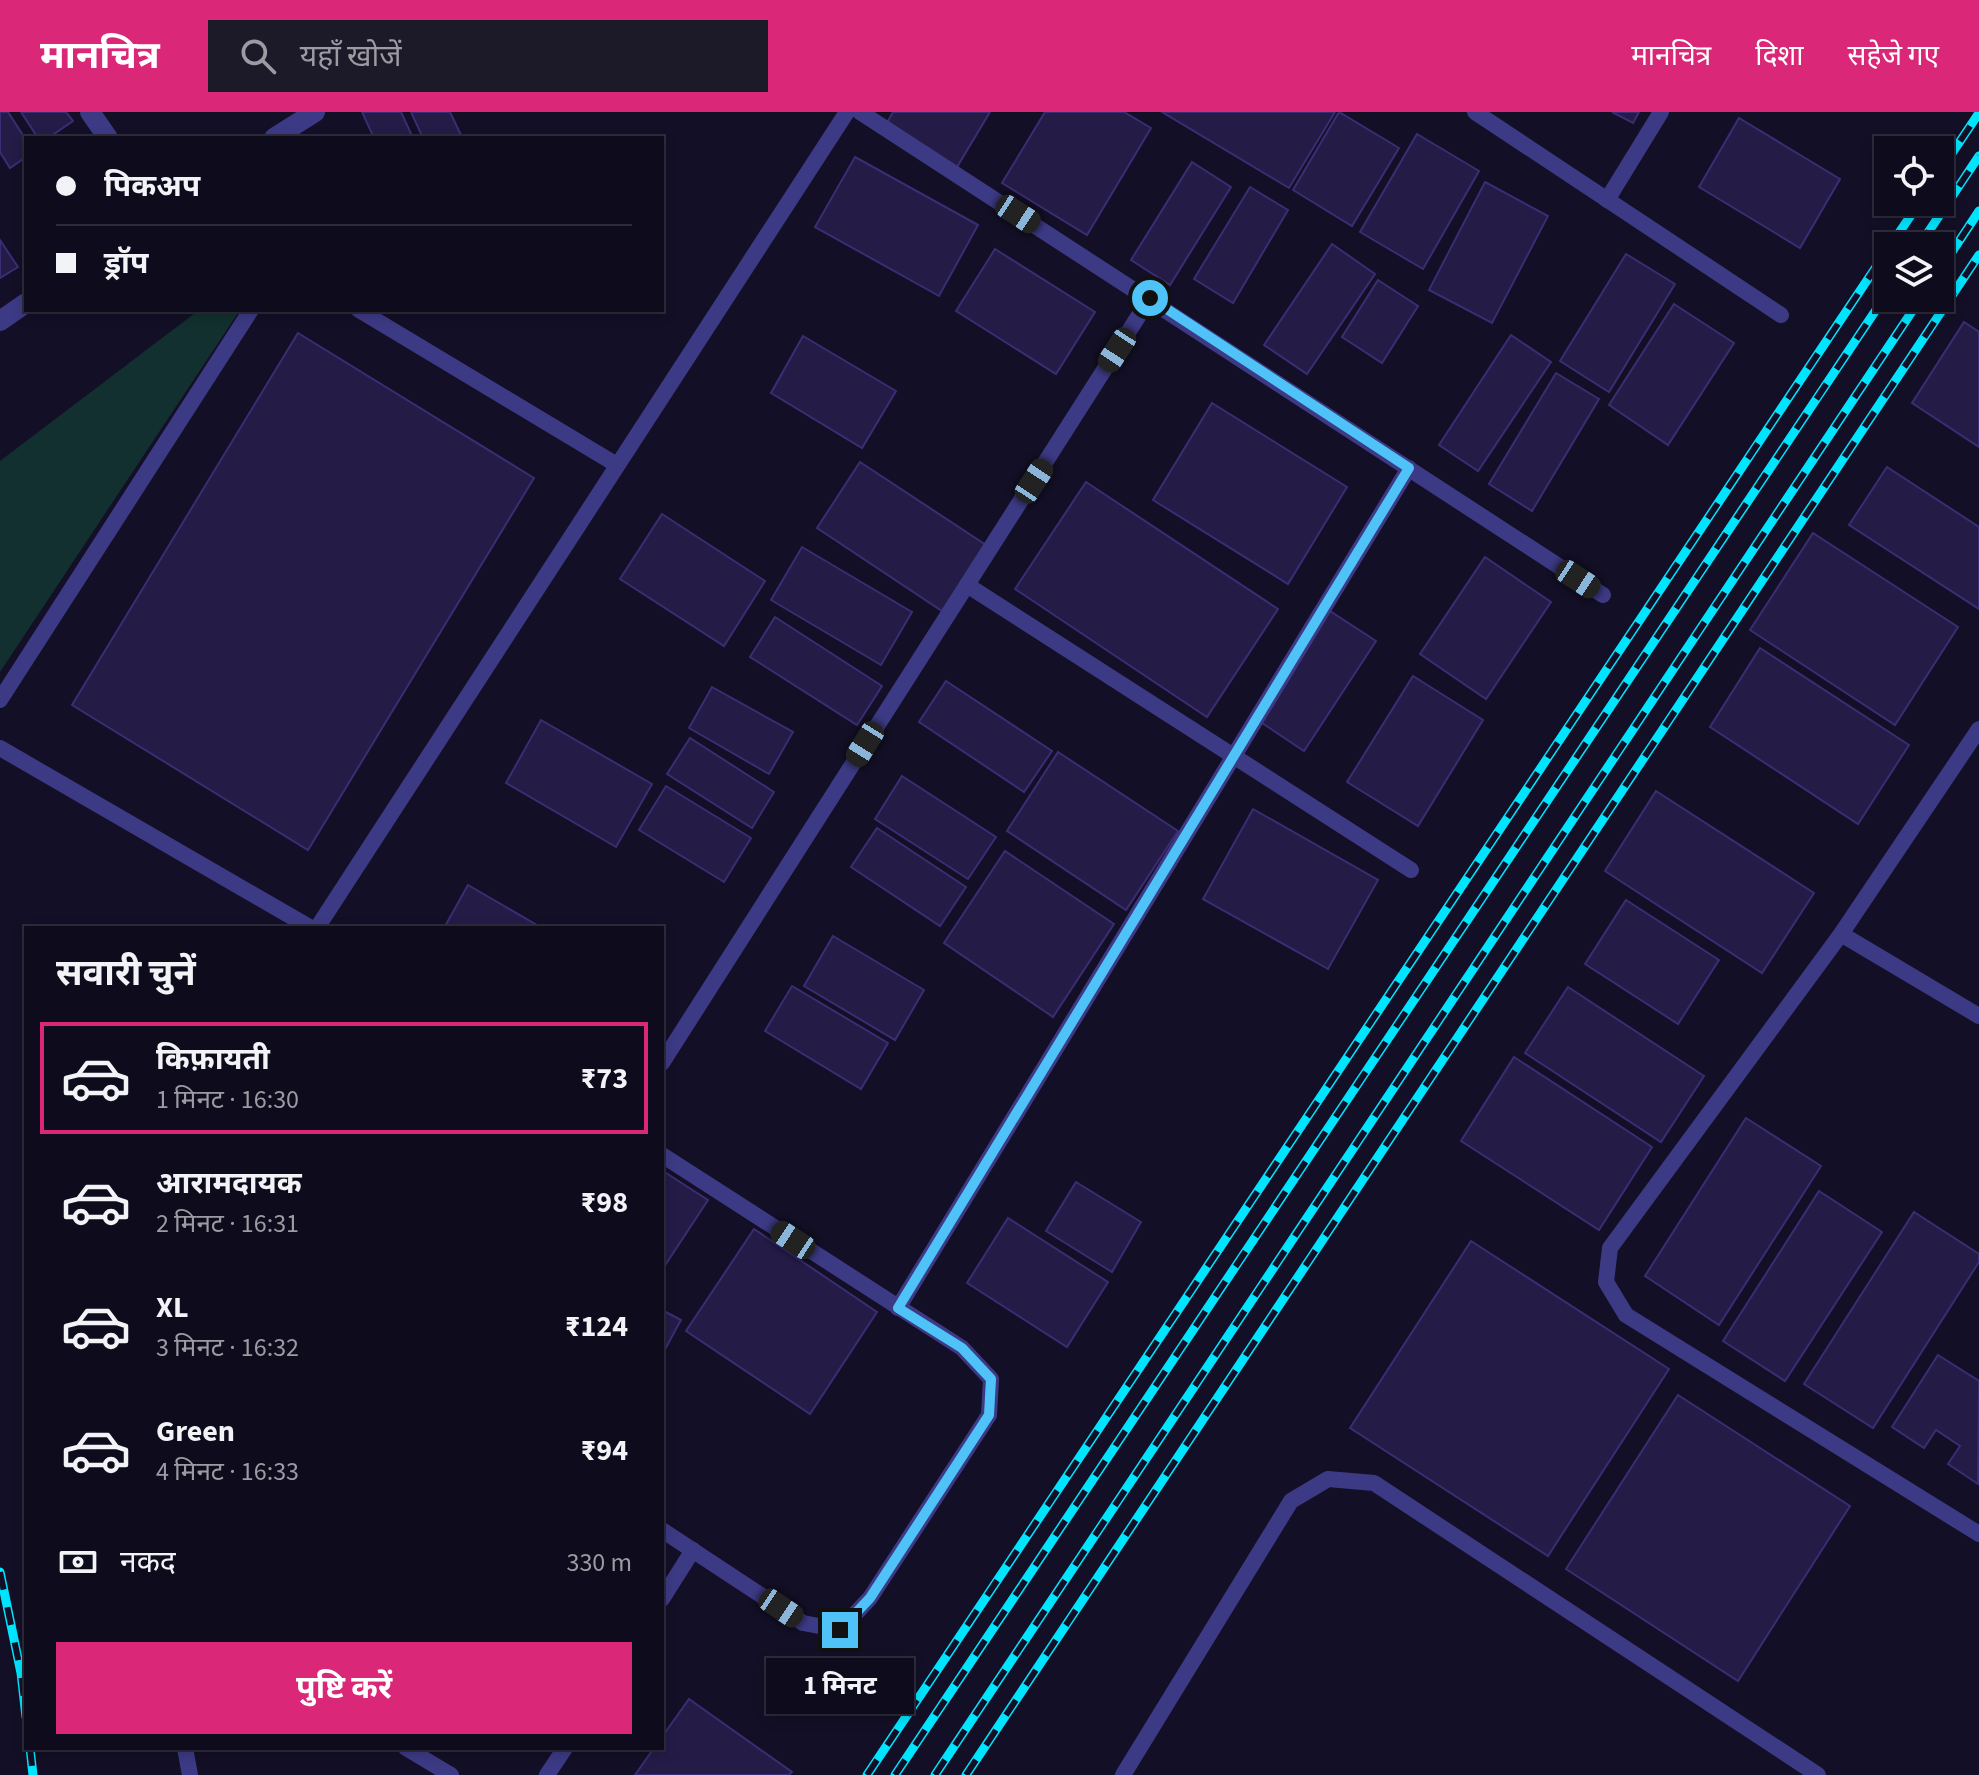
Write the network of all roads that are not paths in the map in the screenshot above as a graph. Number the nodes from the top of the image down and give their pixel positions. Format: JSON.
{"nodes":[{"id":1,"x":90,"y":112,"type":"edge"},
{"id":2,"x":315,"y":112,"type":"edge"},
{"id":3,"x":847,"y":112,"type":"edge"},
{"id":4,"x":860,"y":112,"type":"edge"},
{"id":5,"x":1475,"y":112,"type":"edge"},
{"id":6,"x":1661,"y":112,"type":"edge"},
{"id":7,"x":107,"y":136,"type":"edge"},
{"id":8,"x":277,"y":136,"type":"edge"},
{"id":9,"x":1607,"y":200,"type":"junction"},
{"id":10,"x":1150,"y":298,"type":"junction"},
{"id":11,"x":24,"y":304,"type":"edge"},
{"id":12,"x":250,"y":312,"type":"edge"},
{"id":13,"x":362,"y":312,"type":"edge"},
{"id":14,"x":1781,"y":315,"type":"dead end"},
{"id":15,"x":0,"y":321,"type":"edge"},
{"id":16,"x":617,"y":465,"type":"junction"},
{"id":17,"x":1409,"y":468,"type":"junction"},
{"id":18,"x":967,"y":585,"type":"junction"},
{"id":19,"x":1603,"y":595,"type":"dead end"},
{"id":20,"x":0,"y":700,"type":"edge"},
{"id":21,"x":1979,"y":729,"type":"edge"},
{"id":22,"x":0,"y":748,"type":"edge"},
{"id":23,"x":1232,"y":758,"type":"junction"},
{"id":24,"x":1411,"y":870,"type":"dead end"},
{"id":25,"x":308,"y":926,"type":"edge"},
{"id":26,"x":318,"y":926,"type":"edge"},
{"id":27,"x":1841,"y":934,"type":"junction"},
{"id":28,"x":1979,"y":1016,"type":"edge"},
{"id":29,"x":664,"y":1060,"type":"edge"},
{"id":30,"x":664,"y":1156,"type":"edge"},
{"id":31,"x":898,"y":1308,"type":"junction"},
{"id":32,"x":664,"y":1531,"type":"edge"},
{"id":33,"x":1979,"y":1534,"type":"edge"},
{"id":34,"x":693,"y":1550,"type":"junction"},
{"id":35,"x":664,"y":1596,"type":"edge"},
{"id":36,"x":185,"y":1750,"type":"edge"},
{"id":37,"x":409,"y":1750,"type":"edge"},
{"id":38,"x":564,"y":1750,"type":"edge"},
{"id":39,"x":190,"y":1775,"type":"edge"},
{"id":40,"x":451,"y":1775,"type":"edge"},
{"id":41,"x":547,"y":1775,"type":"edge"},
{"id":42,"x":1123,"y":1775,"type":"edge"},
{"id":43,"x":1818,"y":1775,"type":"edge"}],
"edges":[{"from":1,"to":7,"type":"street"},
{"from":2,"to":8,"type":"street"},
{"from":3,"to":16,"type":"lane"},
{"from":4,"to":10,"type":"lane"},
{"from":5,"to":9,"type":"lane"},
{"from":6,"to":9,"type":"lane"},
{"from":9,"to":14,"type":"lane"},
{"from":10,"to":17,"type":"lane"},
{"from":10,"to":18,"type":"lane"},
{"from":11,"to":15,"type":"street"},
{"from":12,"to":20,"type":"lane"},
{"from":13,"to":16,"type":"lane"},
{"from":16,"to":26,"type":"lane"},
{"from":17,"to":19,"type":"lane"},
{"from":17,"to":23,"type":"lane"},
{"from":18,"to":23,"type":"lane"},
{"from":18,"to":29,"type":"lane"},
{"from":21,"to":27,"type":"lane"},
{"from":22,"to":25,"type":"lane"},
{"from":23,"to":24,"type":"lane"},
{"from":23,"to":31,"type":"lane"},
{"from":27,"to":28,"type":"lane"},
{"from":27,"to":33,"type":"lane"},
{"from":30,"to":31,"type":"lane"},
{"from":31,"to":34,"type":"lane"},
{"from":32,"to":34,"type":"lane"},
{"from":34,"to":35,"type":"lane"},
{"from":36,"to":39,"type":"lane"},
{"from":37,"to":40,"type":"lane"},
{"from":38,"to":41,"type":"lane"},
{"from":42,"to":43,"type":"lane"}]}
